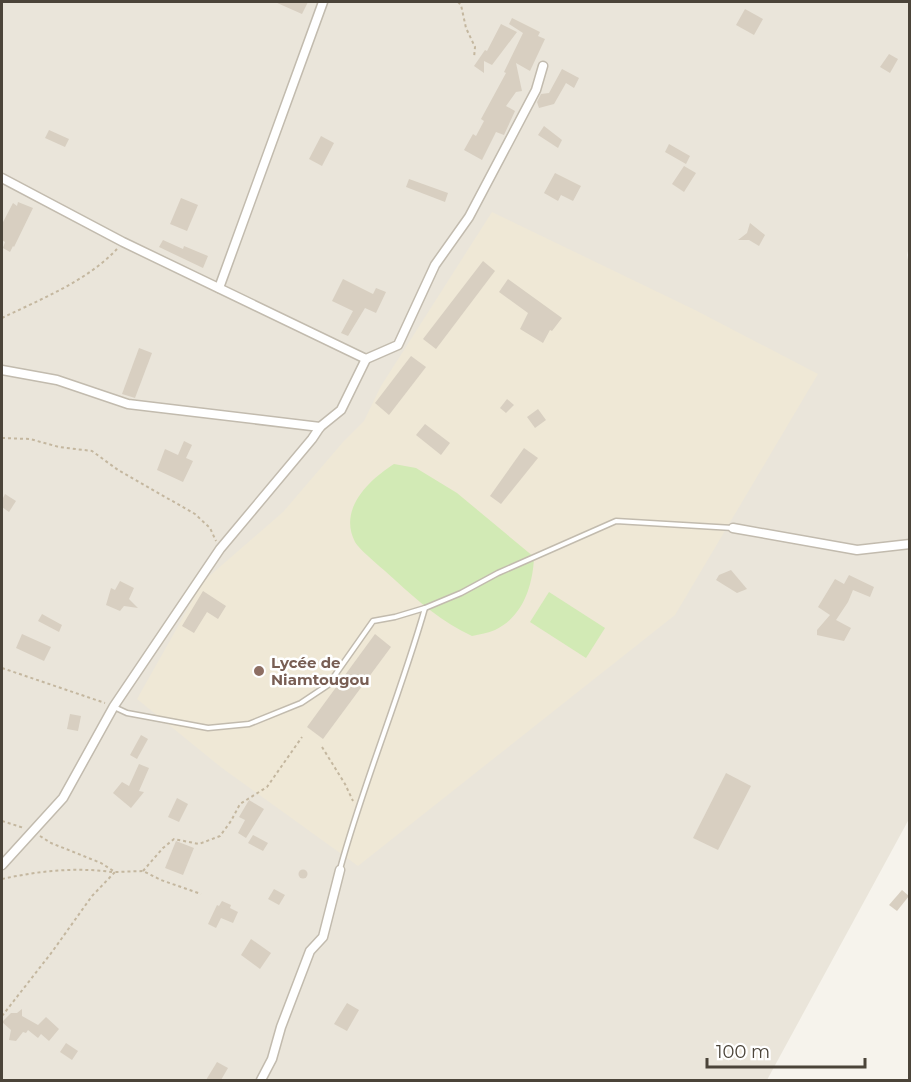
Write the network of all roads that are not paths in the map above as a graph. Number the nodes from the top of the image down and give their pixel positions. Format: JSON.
{"nodes":[{"id":1,"x":322,"y":2,"type":"edge"},
{"id":2,"x":543,"y":66,"type":"dead end"},
{"id":3,"x":2,"y":178,"type":"edge"},
{"id":4,"x":219,"y":288,"type":"junction"},
{"id":5,"x":366,"y":358,"type":"junction"},
{"id":6,"x":2,"y":370,"type":"edge"},
{"id":7,"x":320,"y":427,"type":"junction"},
{"id":8,"x":733,"y":528,"type":"joint"},
{"id":9,"x":909,"y":544,"type":"edge"},
{"id":10,"x":425,"y":608,"type":"junction"},
{"id":11,"x":114,"y":706,"type":"junction"},
{"id":12,"x":2,"y":864,"type":"edge"},
{"id":13,"x":340,"y":870,"type":"joint"},
{"id":14,"x":261,"y":1080,"type":"edge"}],
"edges":[{"from":1,"to":4,"type":"street"},
{"from":2,"to":5,"type":"street"},
{"from":3,"to":4,"type":"street"},
{"from":4,"to":5,"type":"street"},
{"from":5,"to":7,"type":"street"},
{"from":6,"to":7,"type":"street"},
{"from":7,"to":11,"type":"street"},
{"from":8,"to":9,"type":"street"},
{"from":8,"to":10,"type":"lane"},
{"from":10,"to":11,"type":"lane"},
{"from":10,"to":13,"type":"lane"},
{"from":11,"to":12,"type":"street"},
{"from":13,"to":14,"type":"street"}]}
